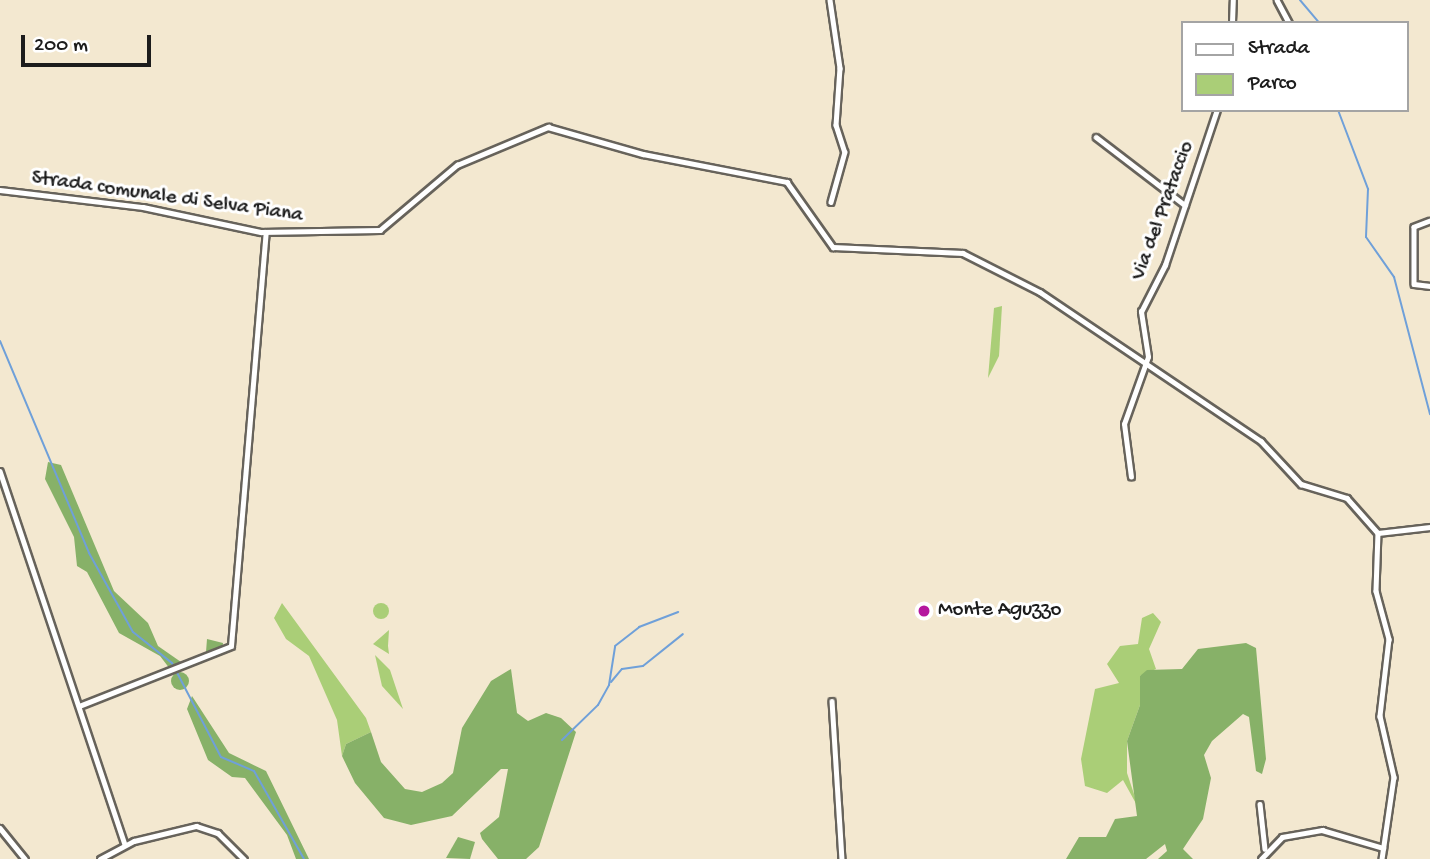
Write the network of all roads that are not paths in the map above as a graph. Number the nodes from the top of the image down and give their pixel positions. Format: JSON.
{"nodes":[{"id":1,"x":830,"y":0,"type":"edge"},
{"id":2,"x":1233,"y":0,"type":"edge"},
{"id":3,"x":1277,"y":0,"type":"edge"},
{"id":4,"x":1232,"y":21,"type":"edge"},
{"id":5,"x":1288,"y":21,"type":"edge"},
{"id":6,"x":1216,"y":112,"type":"edge"},
{"id":7,"x":1096,"y":137,"type":"dead end"},
{"id":8,"x":0,"y":190,"type":"edge"},
{"id":9,"x":831,"y":202,"type":"dead end"},
{"id":10,"x":1185,"y":205,"type":"junction"},
{"id":11,"x":1430,"y":221,"type":"edge"},
{"id":12,"x":266,"y":232,"type":"junction"},
{"id":13,"x":1430,"y":286,"type":"edge"},
{"id":14,"x":1146,"y":363,"type":"junction"},
{"id":15,"x":0,"y":471,"type":"edge"},
{"id":16,"x":1131,"y":477,"type":"dead end"},
{"id":17,"x":1430,"y":527,"type":"edge"},
{"id":18,"x":1378,"y":533,"type":"junction"},
{"id":19,"x":832,"y":701,"type":"dead end"},
{"id":20,"x":79,"y":706,"type":"junction"},
{"id":21,"x":1260,"y":804,"type":"dead end"},
{"id":22,"x":0,"y":828,"type":"edge"},
{"id":23,"x":125,"y":844,"type":"junction"},
{"id":24,"x":1383,"y":848,"type":"junction"},
{"id":25,"x":1265,"y":850,"type":"junction"},
{"id":26,"x":25,"y":859,"type":"edge"},
{"id":27,"x":100,"y":859,"type":"edge"},
{"id":28,"x":244,"y":859,"type":"edge"},
{"id":29,"x":842,"y":859,"type":"edge"},
{"id":30,"x":1261,"y":859,"type":"edge"},
{"id":31,"x":1382,"y":859,"type":"edge"}],
"edges":[{"from":1,"to":9,"type":"street"},
{"from":2,"to":4,"type":"street"},
{"from":3,"to":5,"type":"street"},
{"from":6,"to":10,"type":"street","name":"Via del Prataccio"},
{"from":7,"to":10,"type":"street"},
{"from":8,"to":12,"type":"street","name":"Strada comunale di Selva Piana"},
{"from":10,"to":14,"type":"street","name":"Via del Prataccio"},
{"from":11,"to":13,"type":"street"},
{"from":12,"to":14,"type":"street","name":"Strada comunale di Selva Piana"},
{"from":12,"to":20,"type":"street"},
{"from":14,"to":16,"type":"street"},
{"from":14,"to":18,"type":"street"},
{"from":15,"to":20,"type":"street"},
{"from":17,"to":18,"type":"street"},
{"from":18,"to":24,"type":"street"},
{"from":19,"to":29,"type":"street"},
{"from":20,"to":23,"type":"street"},
{"from":21,"to":25,"type":"street"},
{"from":22,"to":26,"type":"street"},
{"from":23,"to":27,"type":"street"},
{"from":23,"to":28,"type":"street"},
{"from":24,"to":25,"type":"street"},
{"from":24,"to":31,"type":"street"},
{"from":25,"to":30,"type":"street"}]}
